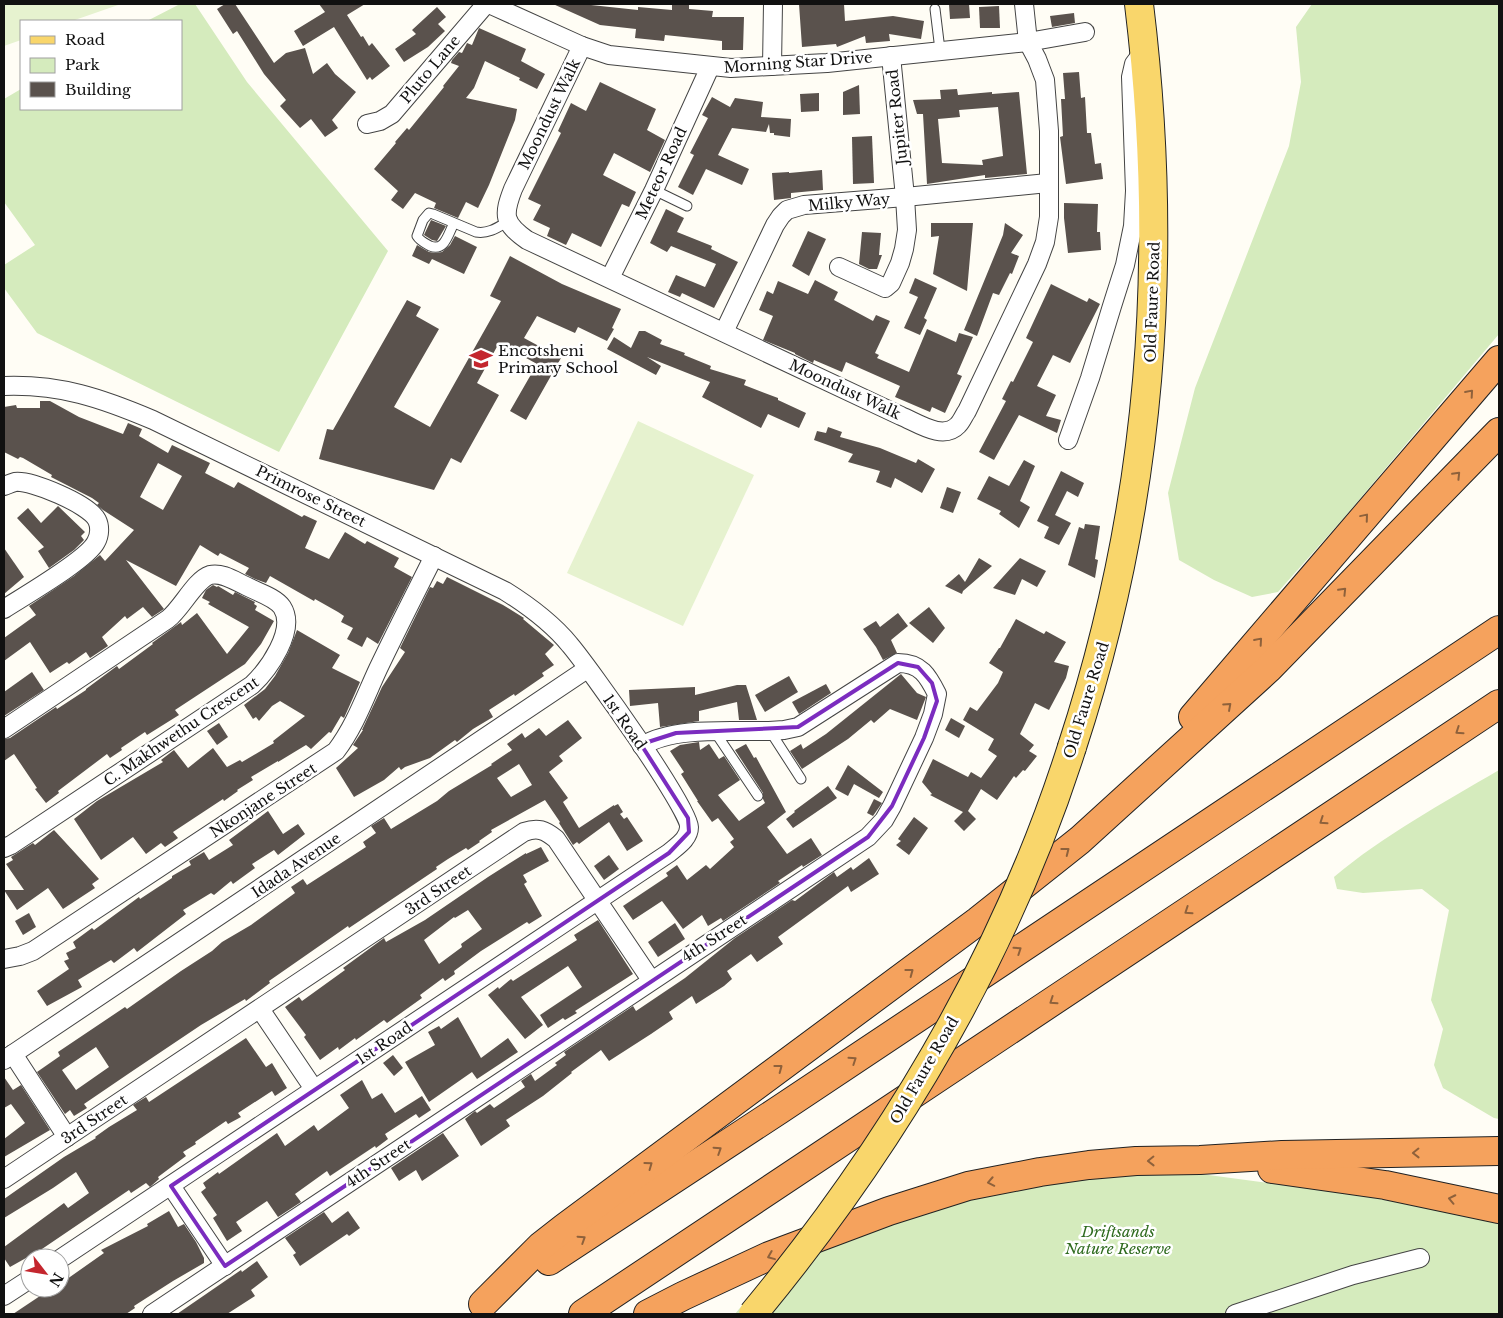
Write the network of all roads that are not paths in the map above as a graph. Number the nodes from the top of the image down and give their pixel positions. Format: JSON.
{"nodes":[{"id":1,"x":487,"y":4,"type":"edge"},
{"id":2,"x":773,"y":4,"type":"edge"},
{"id":3,"x":1024,"y":4,"type":"edge"},
{"id":4,"x":1140,"y":4,"type":"edge"},
{"id":5,"x":935,"y":9,"type":"dead end"},
{"id":6,"x":1085,"y":32,"type":"dead end"},
{"id":7,"x":1028,"y":42,"type":"junction"},
{"id":8,"x":582,"y":46,"type":"junction"},
{"id":9,"x":1145,"y":49,"type":"junction"},
{"id":10,"x":940,"y":50,"type":"junction"},
{"id":11,"x":891,"y":56,"type":"junction"},
{"id":12,"x":772,"y":66,"type":"junction"},
{"id":13,"x":710,"y":67,"type":"junction"},
{"id":14,"x":367,"y":124,"type":"dead end"},
{"id":15,"x":1048,"y":183,"type":"junction"},
{"id":16,"x":654,"y":190,"type":"junction"},
{"id":17,"x":906,"y":197,"type":"junction"},
{"id":18,"x":686,"y":206,"type":"dead end"},
{"id":19,"x":507,"y":222,"type":"junction"},
{"id":20,"x":454,"y":223,"type":"dead end"},
{"id":21,"x":838,"y":267,"type":"dead end"},
{"id":22,"x":610,"y":278,"type":"junction"},
{"id":23,"x":724,"y":332,"type":"junction"},
{"id":24,"x":1499,"y":360,"type":"edge"},
{"id":25,"x":4,"y":386,"type":"edge"},
{"id":26,"x":1499,"y":432,"type":"edge"},
{"id":27,"x":1068,"y":440,"type":"dead end"},
{"id":28,"x":4,"y":486,"type":"edge"},
{"id":29,"x":434,"y":556,"type":"junction"},
{"id":30,"x":4,"y":610,"type":"edge"},
{"id":31,"x":1499,"y":630,"type":"edge"},
{"id":32,"x":587,"y":669,"type":"junction"},
{"id":33,"x":1499,"y":704,"type":"edge"},
{"id":34,"x":4,"y":728,"type":"edge"},
{"id":35,"x":770,"y":731,"type":"junction"},
{"id":36,"x":715,"y":732,"type":"junction"},
{"id":37,"x":642,"y":746,"type":"junction"},
{"id":38,"x":801,"y":779,"type":"dead end"},
{"id":39,"x":1140,"y":785,"type":"junction"},
{"id":40,"x":758,"y":796,"type":"dead end"},
{"id":41,"x":4,"y":848,"type":"edge"},
{"id":42,"x":598,"y":901,"type":"junction"},
{"id":43,"x":4,"y":959,"type":"edge"},
{"id":44,"x":651,"y":980,"type":"junction"},
{"id":45,"x":260,"y":1009,"type":"junction"},
{"id":46,"x":8,"y":1057,"type":"edge"},
{"id":47,"x":314,"y":1089,"type":"junction"},
{"id":48,"x":66,"y":1137,"type":"junction"},
{"id":49,"x":1499,"y":1152,"type":"edge"},
{"id":50,"x":1200,"y":1160,"type":"junction"},
{"id":51,"x":4,"y":1179,"type":"edge"},
{"id":52,"x":171,"y":1186,"type":"junction"},
{"id":53,"x":1499,"y":1209,"type":"edge"},
{"id":54,"x":70,"y":1252,"type":"edge"},
{"id":55,"x":1420,"y":1258,"type":"dead end"},
{"id":56,"x":225,"y":1266,"type":"junction"},
{"id":57,"x":20,"y":1286,"type":"edge"},
{"id":58,"x":4,"y":1296,"type":"edge"},
{"id":59,"x":475,"y":1309,"type":"edge"},
{"id":60,"x":152,"y":1314,"type":"edge"},
{"id":61,"x":583,"y":1314,"type":"edge"},
{"id":62,"x":648,"y":1314,"type":"edge"},
{"id":63,"x":754,"y":1314,"type":"edge"},
{"id":64,"x":1235,"y":1314,"type":"edge"}],
"edges":[{"from":1,"to":8,"type":"street","name":"Morning Star Drive"},
{"from":1,"to":14,"type":"street","name":"Pluto Lane"},
{"from":2,"to":12,"type":"street"},
{"from":3,"to":7,"type":"street","name":"Moondust Walk"},
{"from":4,"to":9,"type":"main road","name":"Old Faure Road"},
{"from":5,"to":10,"type":"lane"},
{"from":6,"to":7,"type":"street","name":"Morning Star Drive"},
{"from":7,"to":10,"type":"street","name":"Morning Star Drive"},
{"from":7,"to":15,"type":"street","name":"Moondust Walk"},
{"from":8,"to":13,"type":"street","name":"Morning Star Drive"},
{"from":8,"to":19,"type":"street","name":"Moondust Walk"},
{"from":9,"to":27,"type":"street"},
{"from":9,"to":63,"type":"main road","name":"Old Faure Road","bridge":true},
{"from":10,"to":11,"type":"street","name":"Morning Star Drive"},
{"from":11,"to":12,"type":"street","name":"Morning Star Drive"},
{"from":11,"to":17,"type":"street","name":"Jupiter Road"},
{"from":12,"to":13,"type":"street","name":"Morning Star Drive"},
{"from":13,"to":16,"type":"street","name":"Meteor Road"},
{"from":15,"to":17,"type":"street","name":"Milky Way"},
{"from":15,"to":23,"type":"street","name":"Moondust Walk"},
{"from":16,"to":18,"type":"lane"},
{"from":16,"to":22,"type":"street","name":"Meteor Road"},
{"from":17,"to":21,"type":"street","name":"Jupiter Road"},
{"from":17,"to":23,"type":"street","name":"Milky Way"},
{"from":19,"to":20,"type":"lane"},
{"from":19,"to":22,"type":"street","name":"Moondust Walk"},
{"from":22,"to":23,"type":"street","name":"Moondust Walk"},
{"from":39,"to":24,"type":"highway","one_way":true},
{"from":25,"to":29,"type":"street","name":"Primrose Street"},
{"from":39,"to":26,"type":"highway","one_way":true},
{"from":28,"to":30,"type":"street"},
{"from":29,"to":32,"type":"street","name":"Primrose Street"},
{"from":29,"to":43,"type":"street","name":"Nkonjane Street"},
{"from":59,"to":31,"type":"highway","one_way":true},
{"from":32,"to":37,"type":"street","name":"1st Road"},
{"from":32,"to":46,"type":"street","name":"Idada Avenue"},
{"from":33,"to":61,"type":"highway","one_way":true},
{"from":34,"to":41,"type":"street","name":"C. Makhwethu Crescent"},
{"from":35,"to":36,"type":"street","name":"4th Street"},
{"from":35,"to":38,"type":"lane"},
{"from":35,"to":44,"type":"street","name":"4th Street"},
{"from":36,"to":37,"type":"street","name":"4th Street"},
{"from":36,"to":40,"type":"lane"},
{"from":37,"to":42,"type":"street","name":"1st Road"},
{"from":59,"to":39,"type":"highway","one_way":true},
{"from":42,"to":44,"type":"street"},
{"from":42,"to":45,"type":"street","name":"3rd Street"},
{"from":42,"to":47,"type":"street","name":"1st Road"},
{"from":44,"to":56,"type":"street","name":"4th Street"},
{"from":45,"to":47,"type":"street"},
{"from":45,"to":48,"type":"street","name":"3rd Street"},
{"from":46,"to":48,"type":"street"},
{"from":47,"to":52,"type":"street","name":"1st Road"},
{"from":48,"to":51,"type":"street","name":"3rd Street"},
{"from":49,"to":50,"type":"highway","one_way":true},
{"from":53,"to":50,"type":"highway","one_way":true},
{"from":50,"to":62,"type":"highway","one_way":true},
{"from":52,"to":54,"type":"street","name":"1st Road"},
{"from":52,"to":56,"type":"street"},
{"from":55,"to":64,"type":"street"},
{"from":56,"to":60,"type":"street","name":"4th Street"},
{"from":57,"to":58,"type":"street"}]}
